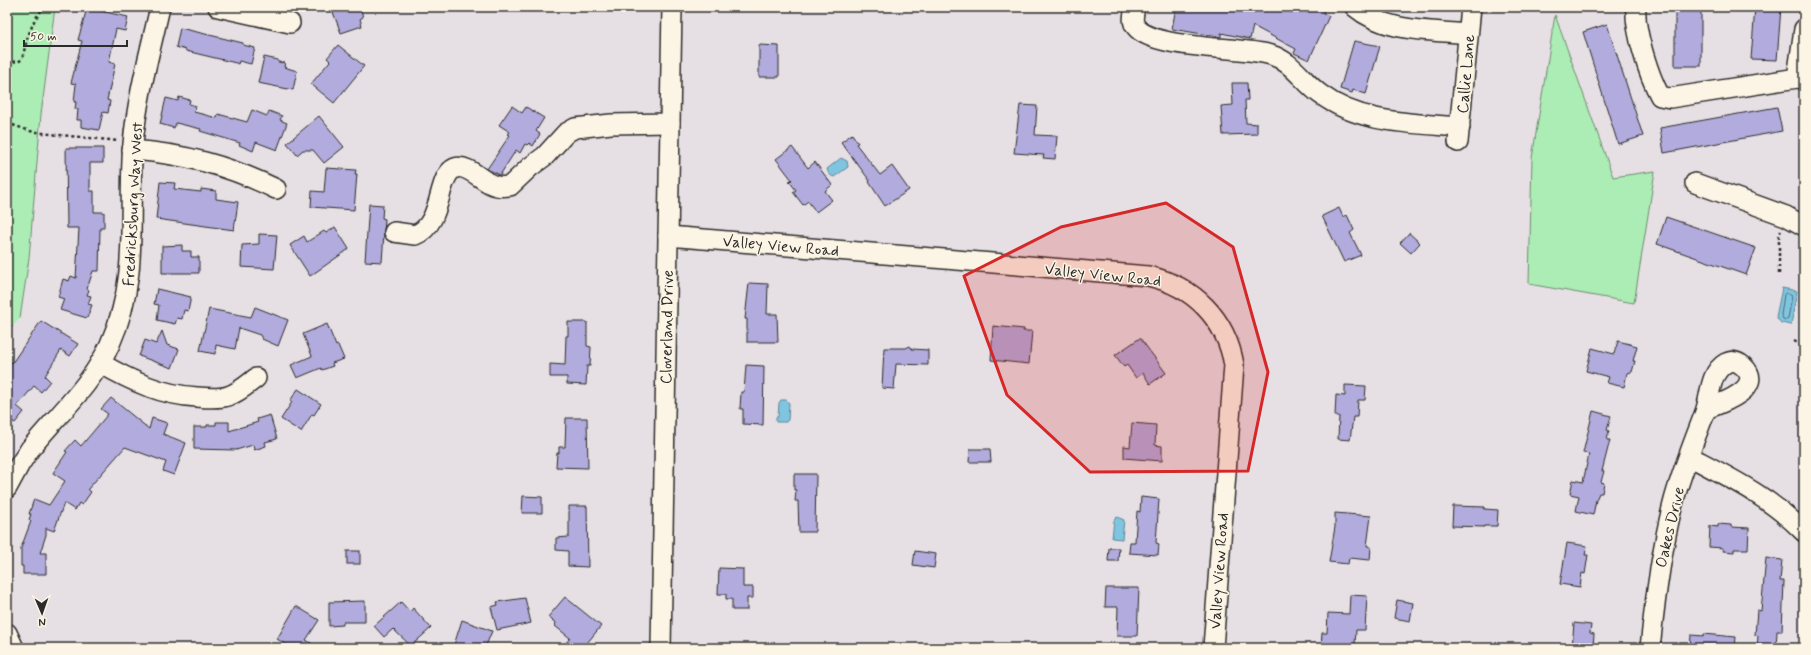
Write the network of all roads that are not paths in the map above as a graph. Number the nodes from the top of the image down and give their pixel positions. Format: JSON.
{"nodes":[{"id":1,"x":160,"y":7,"type":"edge"},
{"id":2,"x":218,"y":7,"type":"edge"},
{"id":3,"x":672,"y":7,"type":"edge"},
{"id":4,"x":1135,"y":7,"type":"edge"},
{"id":5,"x":1355,"y":7,"type":"edge"},
{"id":6,"x":1471,"y":7,"type":"edge"},
{"id":7,"x":1636,"y":7,"type":"edge"},
{"id":8,"x":1385,"y":15,"type":"edge"},
{"id":9,"x":290,"y":23,"type":"dead end"},
{"id":10,"x":1468,"y":34,"type":"junction"},
{"id":11,"x":1804,"y":34,"type":"edge"},
{"id":12,"x":1800,"y":79,"type":"edge"},
{"id":13,"x":670,"y":123,"type":"junction"},
{"id":14,"x":133,"y":146,"type":"junction"},
{"id":15,"x":1695,"y":183,"type":"dead end"},
{"id":16,"x":276,"y":189,"type":"dead end"},
{"id":17,"x":1804,"y":226,"type":"edge"},
{"id":18,"x":394,"y":232,"type":"dead end"},
{"id":19,"x":668,"y":236,"type":"junction"},
{"id":20,"x":100,"y":363,"type":"junction"},
{"id":21,"x":256,"y":378,"type":"dead end"},
{"id":22,"x":1706,"y":409,"type":"dead end"},
{"id":23,"x":1689,"y":456,"type":"junction"},
{"id":24,"x":7,"y":488,"type":"edge"},
{"id":25,"x":1804,"y":532,"type":"edge"},
{"id":26,"x":7,"y":634,"type":"edge"},
{"id":27,"x":14,"y":648,"type":"edge"},
{"id":28,"x":661,"y":648,"type":"edge"},
{"id":29,"x":1213,"y":648,"type":"edge"},
{"id":30,"x":1650,"y":648,"type":"edge"}],
"edges":[{"from":1,"to":14,"type":"street","name":"Fredricksburg Way West"},
{"from":2,"to":9,"type":"street"},
{"from":3,"to":13,"type":"street","name":"Cloverland Drive"},
{"from":4,"to":10,"type":"street","name":"Callie Lane"},
{"from":5,"to":8,"type":"street"},
{"from":6,"to":10,"type":"street","name":"Callie Lane"},
{"from":7,"to":12,"type":"street"},
{"from":8,"to":10,"type":"street"},
{"from":11,"to":12,"type":"street"},
{"from":13,"to":18,"type":"street"},
{"from":13,"to":19,"type":"street","name":"Cloverland Drive"},
{"from":14,"to":16,"type":"street"},
{"from":14,"to":20,"type":"street","name":"Fredricksburg Way West"},
{"from":15,"to":17,"type":"street"},
{"from":19,"to":28,"type":"street","name":"Cloverland Drive"},
{"from":19,"to":29,"type":"street","name":"Valley View Road"},
{"from":20,"to":21,"type":"street"},
{"from":20,"to":24,"type":"street","name":"Fredricksburg Way West"},
{"from":22,"to":23,"type":"street","name":"Oakes Drive"},
{"from":23,"to":25,"type":"street"},
{"from":23,"to":30,"type":"street","name":"Oakes Drive"},
{"from":26,"to":27,"type":"street"}]}
